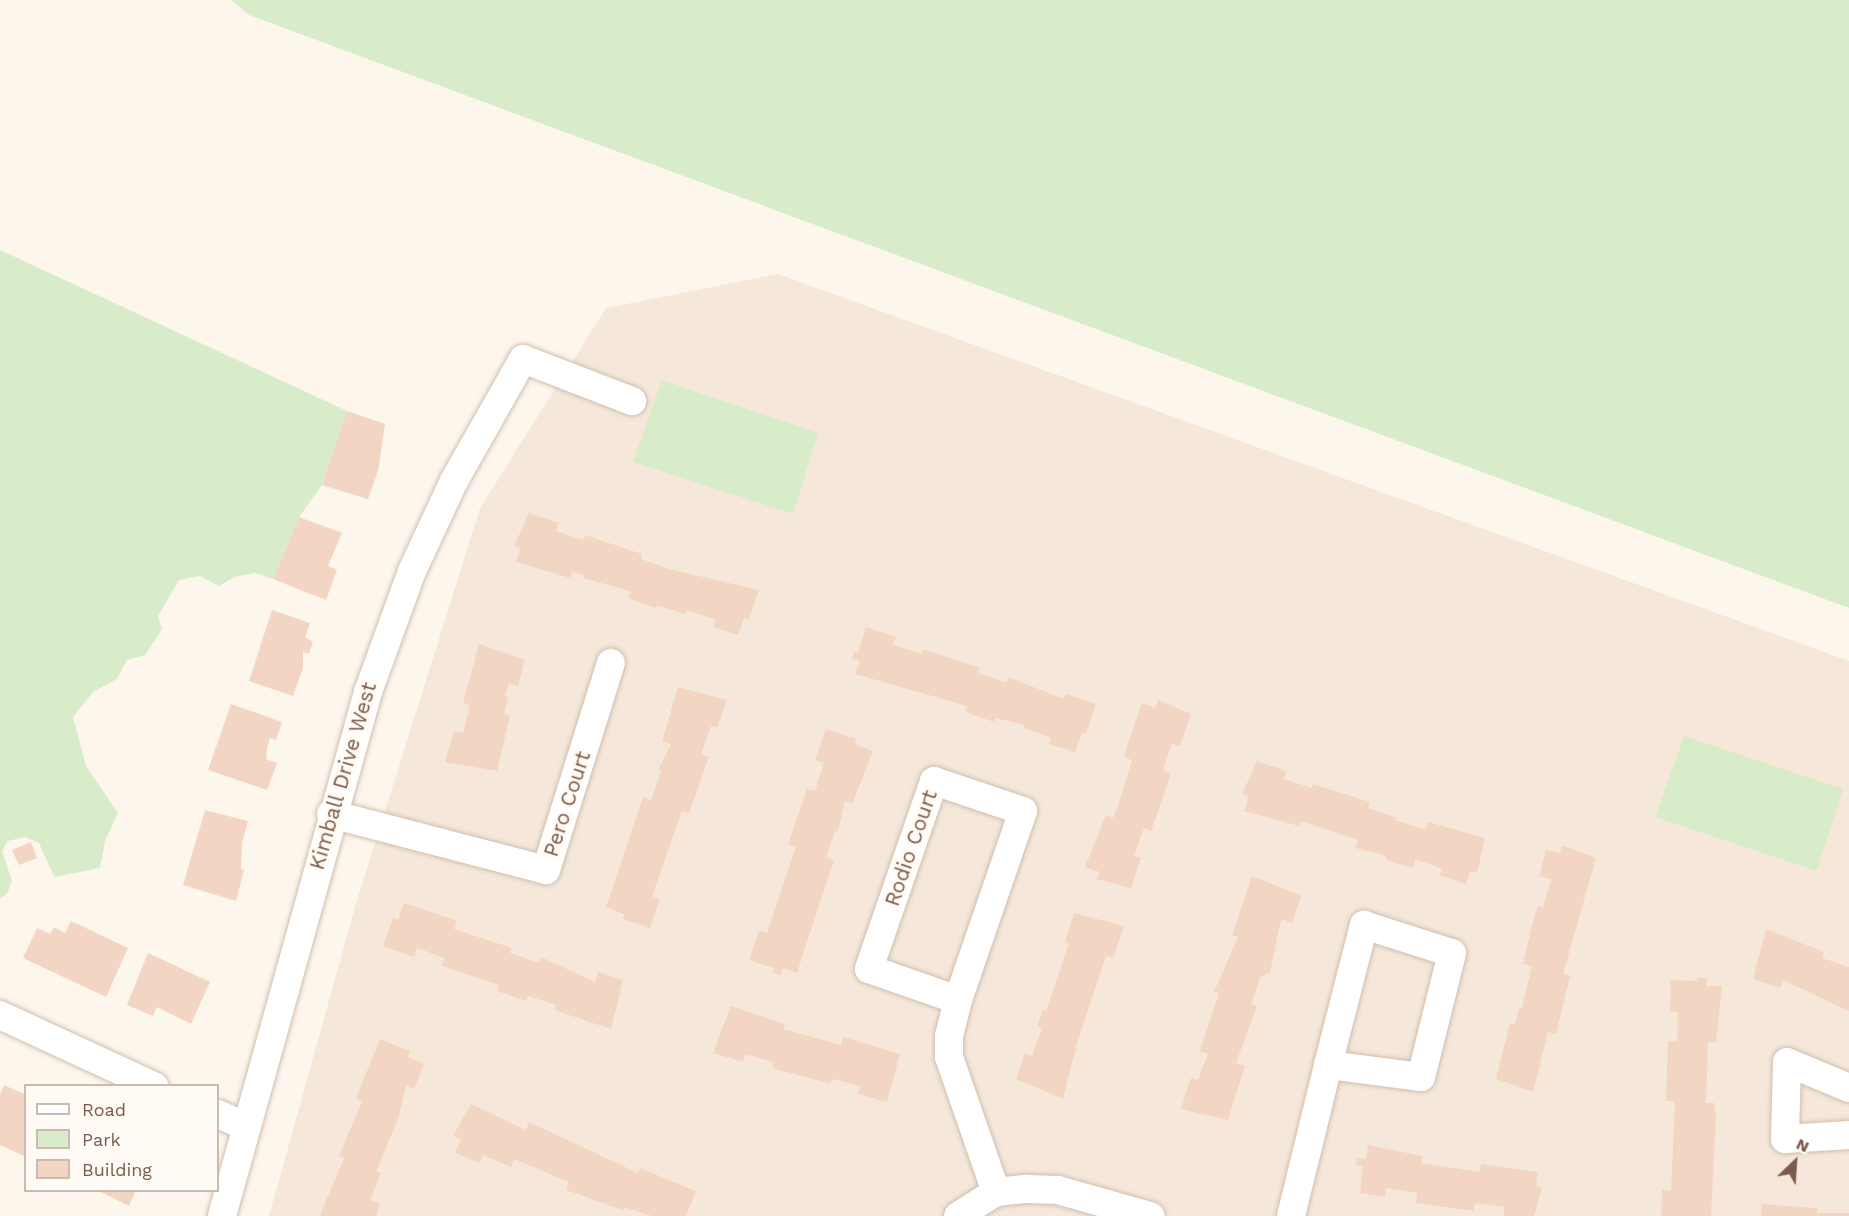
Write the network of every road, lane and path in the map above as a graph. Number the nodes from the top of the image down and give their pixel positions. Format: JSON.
{"nodes":[{"id":1,"x":632,"y":401,"type":"dead end"},
{"id":2,"x":611,"y":663,"type":"dead end"},
{"id":3,"x":331,"y":814,"type":"junction"},
{"id":4,"x":958,"y":1000,"type":"junction"},
{"id":5,"x":0,"y":1016,"type":"edge"},
{"id":6,"x":1328,"y":1065,"type":"junction"},
{"id":7,"x":150,"y":1084,"type":"edge"},
{"id":8,"x":1849,"y":1088,"type":"edge"},
{"id":9,"x":219,"y":1114,"type":"edge"},
{"id":10,"x":245,"y":1126,"type":"junction"},
{"id":11,"x":1849,"y":1135,"type":"edge"},
{"id":12,"x":996,"y":1192,"type":"junction"},
{"id":13,"x":222,"y":1216,"type":"edge"},
{"id":14,"x":958,"y":1216,"type":"edge"},
{"id":15,"x":1150,"y":1216,"type":"edge"},
{"id":16,"x":1292,"y":1216,"type":"edge"}],
"edges":[{"from":1,"to":3,"type":"street","name":"Kimball Drive West"},
{"from":2,"to":3,"type":"street","name":"Pero Court"},
{"from":3,"to":10,"type":"street","name":"Kimball Drive West"},
{"from":4,"to":4,"type":"street","name":"Rodio Court"},
{"from":4,"to":12,"type":"street","name":"Rodio Court"},
{"from":5,"to":7,"type":"street"},
{"from":6,"to":6,"type":"street"},
{"from":6,"to":16,"type":"street"},
{"from":8,"to":11,"type":"street"},
{"from":9,"to":10,"type":"street"},
{"from":10,"to":13,"type":"street","name":"Kimball Drive West"},
{"from":12,"to":14,"type":"street"},
{"from":12,"to":15,"type":"street"}]}
